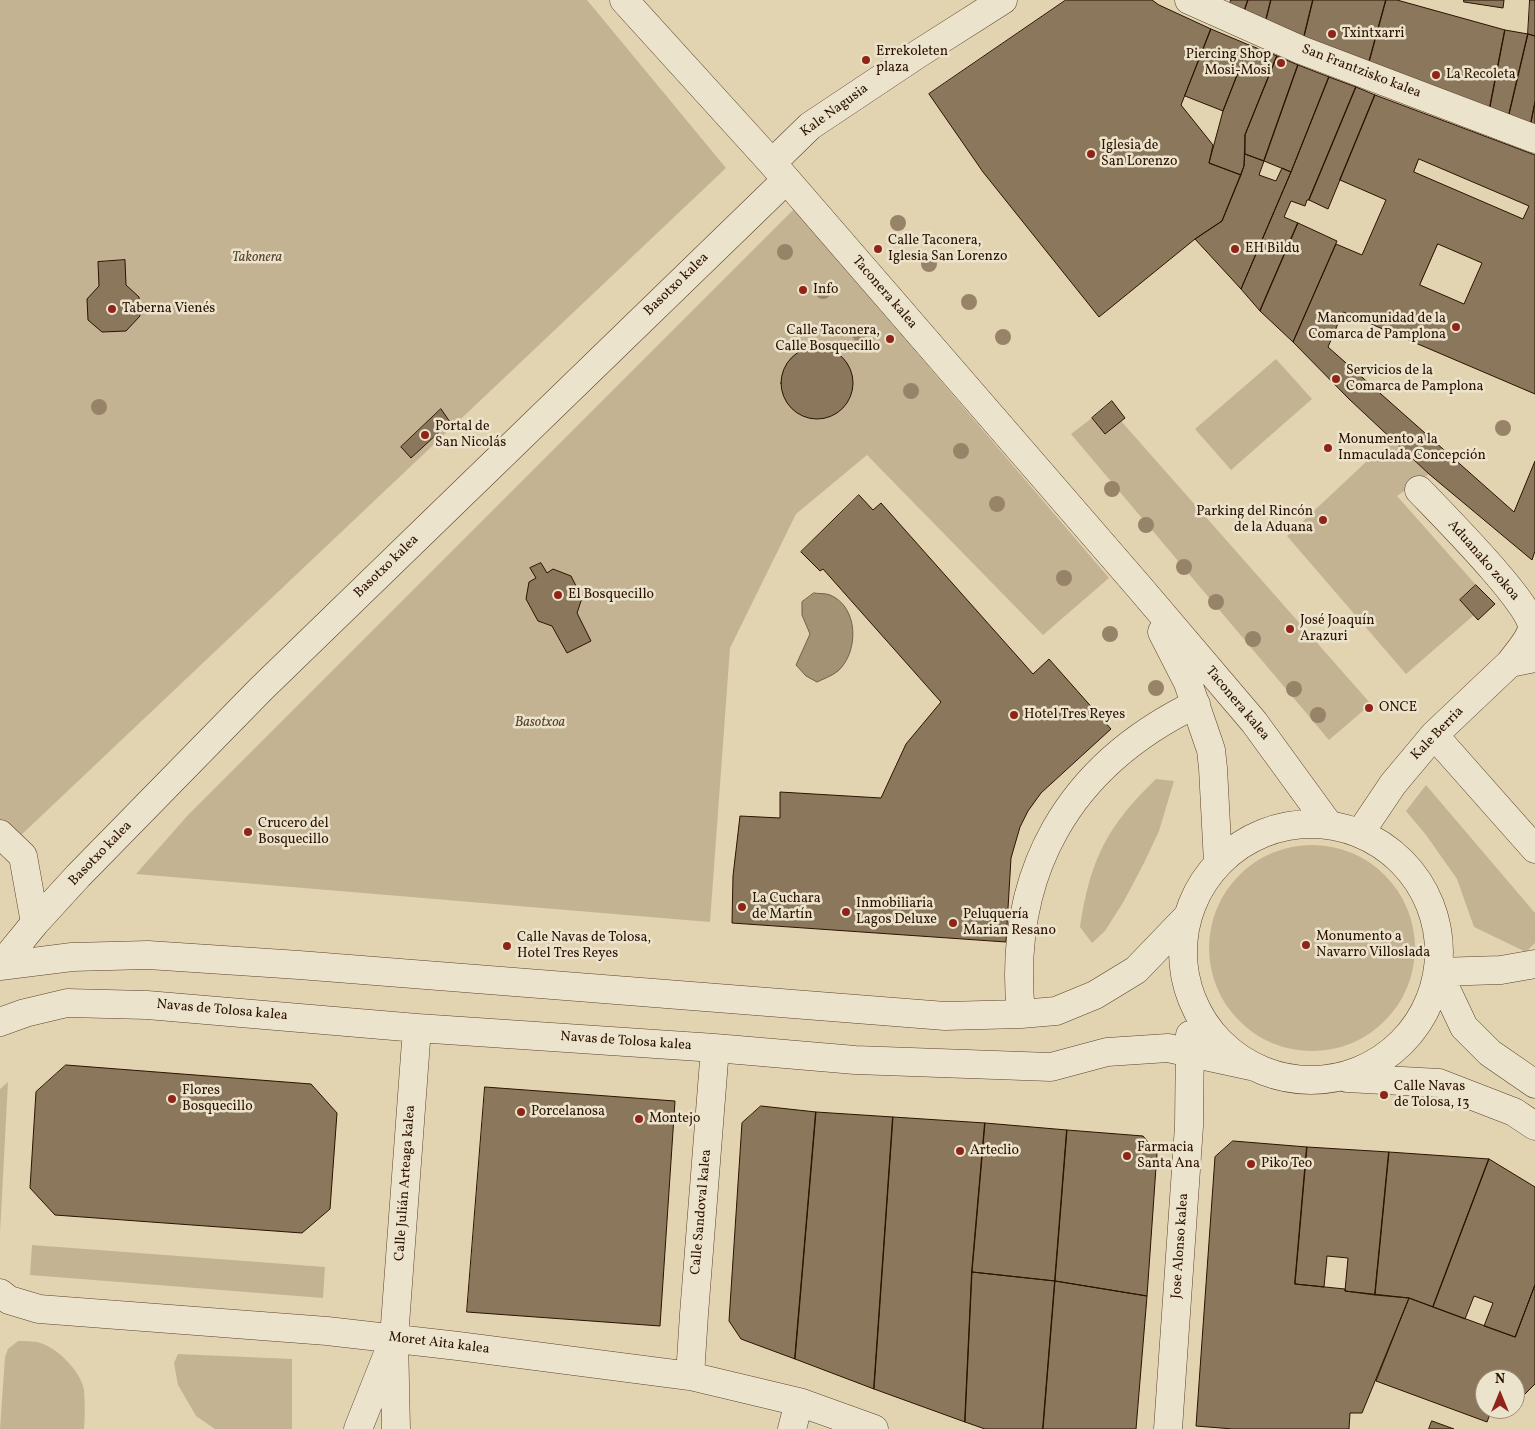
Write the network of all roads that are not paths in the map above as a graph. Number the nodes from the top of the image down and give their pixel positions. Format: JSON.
{"nodes":[{"id":1,"x":624,"y":0,"type":"edge"},
{"id":2,"x":1190,"y":0,"type":"edge"},
{"id":3,"x":992,"y":3,"type":"edge"},
{"id":4,"x":1535,"y":139,"type":"edge"},
{"id":5,"x":779,"y":171,"type":"junction"},
{"id":6,"x":1419,"y":490,"type":"dead end"},
{"id":7,"x":1140,"y":588,"type":"junction"},
{"id":8,"x":1522,"y":661,"type":"edge"},
{"id":9,"x":1196,"y":704,"type":"junction"},
{"id":10,"x":1434,"y":735,"type":"junction"},
{"id":11,"x":1329,"y":825,"type":"junction"},
{"id":12,"x":1360,"y":833,"type":"junction"},
{"id":13,"x":0,"y":834,"type":"edge"},
{"id":14,"x":1535,"y":848,"type":"edge"},
{"id":15,"x":1218,"y":862,"type":"junction"},
{"id":16,"x":1186,"y":918,"type":"junction"},
{"id":17,"x":35,"y":923,"type":"junction"},
{"id":18,"x":1535,"y":964,"type":"edge"},
{"id":19,"x":0,"y":966,"type":"edge"},
{"id":20,"x":1438,"y":972,"type":"junction"},
{"id":21,"x":1192,"y":1003,"type":"junction"},
{"id":22,"x":1021,"y":1014,"type":"junction"},
{"id":23,"x":0,"y":1022,"type":"edge"},
{"id":24,"x":417,"y":1028,"type":"junction"},
{"id":25,"x":715,"y":1048,"type":"junction"},
{"id":26,"x":1189,"y":1053,"type":"junction"},
{"id":27,"x":1251,"y":1066,"type":"junction"},
{"id":28,"x":1338,"y":1078,"type":"junction"},
{"id":29,"x":1535,"y":1084,"type":"edge"},
{"id":30,"x":1535,"y":1126,"type":"edge"},
{"id":31,"x":0,"y":1293,"type":"edge"},
{"id":32,"x":394,"y":1338,"type":"junction"},
{"id":33,"x":690,"y":1376,"type":"junction"},
{"id":34,"x":799,"y":1402,"type":"junction"},
{"id":35,"x":863,"y":1427,"type":"edge"},
{"id":36,"x":358,"y":1429,"type":"edge"},
{"id":37,"x":396,"y":1429,"type":"edge"},
{"id":38,"x":792,"y":1429,"type":"edge"},
{"id":39,"x":1168,"y":1429,"type":"edge"}],
"edges":[{"from":1,"to":5,"type":"street","name":"Taconera kalea"},
{"from":2,"to":4,"type":"street","name":"San Frantzisko kalea"},
{"from":3,"to":5,"type":"street","name":"Kale Nagusia"},
{"from":5,"to":7,"type":"street","name":"Taconera kalea"},
{"from":5,"to":17,"type":"street","name":"Basotxo kalea"},
{"from":6,"to":8,"type":"street","name":"Aduanako zokoa"},
{"from":7,"to":9,"type":"street","name":"Taconera kalea"},
{"from":7,"to":11,"type":"street","name":"Taconera kalea"},
{"from":8,"to":10,"type":"street","name":"Kale Berria"},
{"from":9,"to":15,"type":"street","name":"Taconera kalea"},
{"from":9,"to":22,"type":"street"},
{"from":10,"to":12,"type":"street","name":"Kale Berria"},
{"from":10,"to":14,"type":"street"},
{"from":11,"to":12,"type":"street"},
{"from":11,"to":15,"type":"street"},
{"from":12,"to":20,"type":"street"},
{"from":13,"to":17,"type":"street"},
{"from":15,"to":16,"type":"street"},
{"from":16,"to":21,"type":"street"},
{"from":16,"to":22,"type":"street"},
{"from":17,"to":19,"type":"street","name":"Basotxo kalea"},
{"from":18,"to":20,"type":"street"},
{"from":19,"to":22,"type":"street"},
{"from":20,"to":28,"type":"street"},
{"from":20,"to":29,"type":"street"},
{"from":21,"to":26,"type":"street","name":"Jose Alonso kalea"},
{"from":21,"to":27,"type":"street"},
{"from":23,"to":24,"type":"street","name":"Navas de Tolosa kalea"},
{"from":24,"to":25,"type":"street","name":"Navas de Tolosa kalea"},
{"from":24,"to":32,"type":"street","name":"Calle Julián Arteaga kalea"},
{"from":25,"to":26,"type":"street","name":"Navas de Tolosa kalea"},
{"from":25,"to":33,"type":"street","name":"Calle Sandoval kalea"},
{"from":26,"to":27,"type":"street","name":"Navas de Tolosa kalea"},
{"from":26,"to":39,"type":"street","name":"Jose Alonso kalea"},
{"from":27,"to":28,"type":"street"},
{"from":28,"to":30,"type":"street"},
{"from":31,"to":32,"type":"street","name":"Moret Aita kalea"},
{"from":32,"to":33,"type":"street","name":"Moret Aita kalea"},
{"from":32,"to":36,"type":"street","name":"Calle Julián Arteaga kalea"},
{"from":32,"to":37,"type":"street","name":"Calle Julián Arteaga kalea"},
{"from":33,"to":34,"type":"street","name":"Moret Aita kalea"},
{"from":34,"to":35,"type":"street","name":"Moret Aita kalea"},
{"from":34,"to":38,"type":"street"}]}
